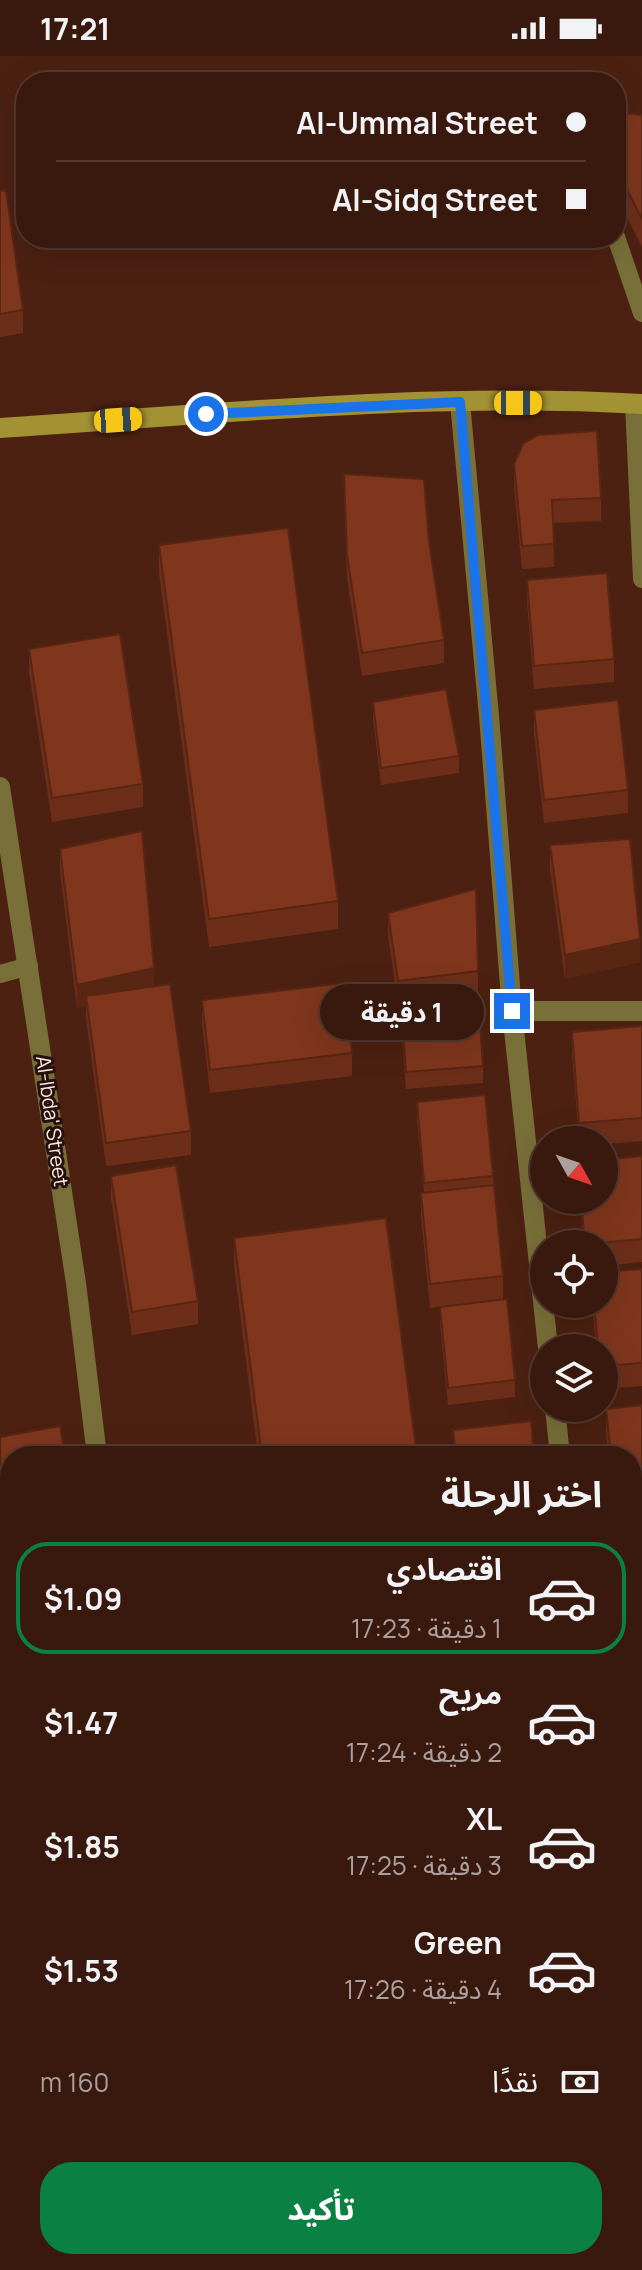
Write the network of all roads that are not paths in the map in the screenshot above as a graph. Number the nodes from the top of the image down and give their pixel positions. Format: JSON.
{"nodes":[{"id":1,"x":620,"y":248,"type":"edge"},
{"id":2,"x":642,"y":313,"type":"edge"},
{"id":3,"x":460,"y":402,"type":"junction"},
{"id":4,"x":638,"y":404,"type":"edge"},
{"id":5,"x":0,"y":428,"type":"edge"},
{"id":6,"x":639,"y":484,"type":"edge"},
{"id":7,"x":642,"y":579,"type":"edge"},
{"id":8,"x":0,"y":787,"type":"edge"},
{"id":9,"x":29,"y":966,"type":"junction"},
{"id":10,"x":0,"y":974,"type":"edge"},
{"id":11,"x":512,"y":1011,"type":"junction"},
{"id":12,"x":642,"y":1011,"type":"edge"},
{"id":13,"x":547,"y":1334,"type":"edge"},
{"id":14,"x":556,"y":1422,"type":"edge"},
{"id":15,"x":96,"y":1446,"type":"edge"},
{"id":16,"x":559,"y":1446,"type":"edge"}],
"edges":[{"from":1,"to":2,"type":"lane"},
{"from":3,"to":4,"type":"street"},
{"from":3,"to":5,"type":"street"},
{"from":3,"to":11,"type":"street"},
{"from":4,"to":6,"type":"lane"},
{"from":6,"to":7,"type":"lane"},
{"from":8,"to":9,"type":"street","name":"Al-Ibda' Street"},
{"from":9,"to":10,"type":"lane"},
{"from":9,"to":15,"type":"street","name":"Al-Ibda' Street"},
{"from":11,"to":12,"type":"street"},
{"from":11,"to":13,"type":"street"},
{"from":14,"to":16,"type":"street"}]}
